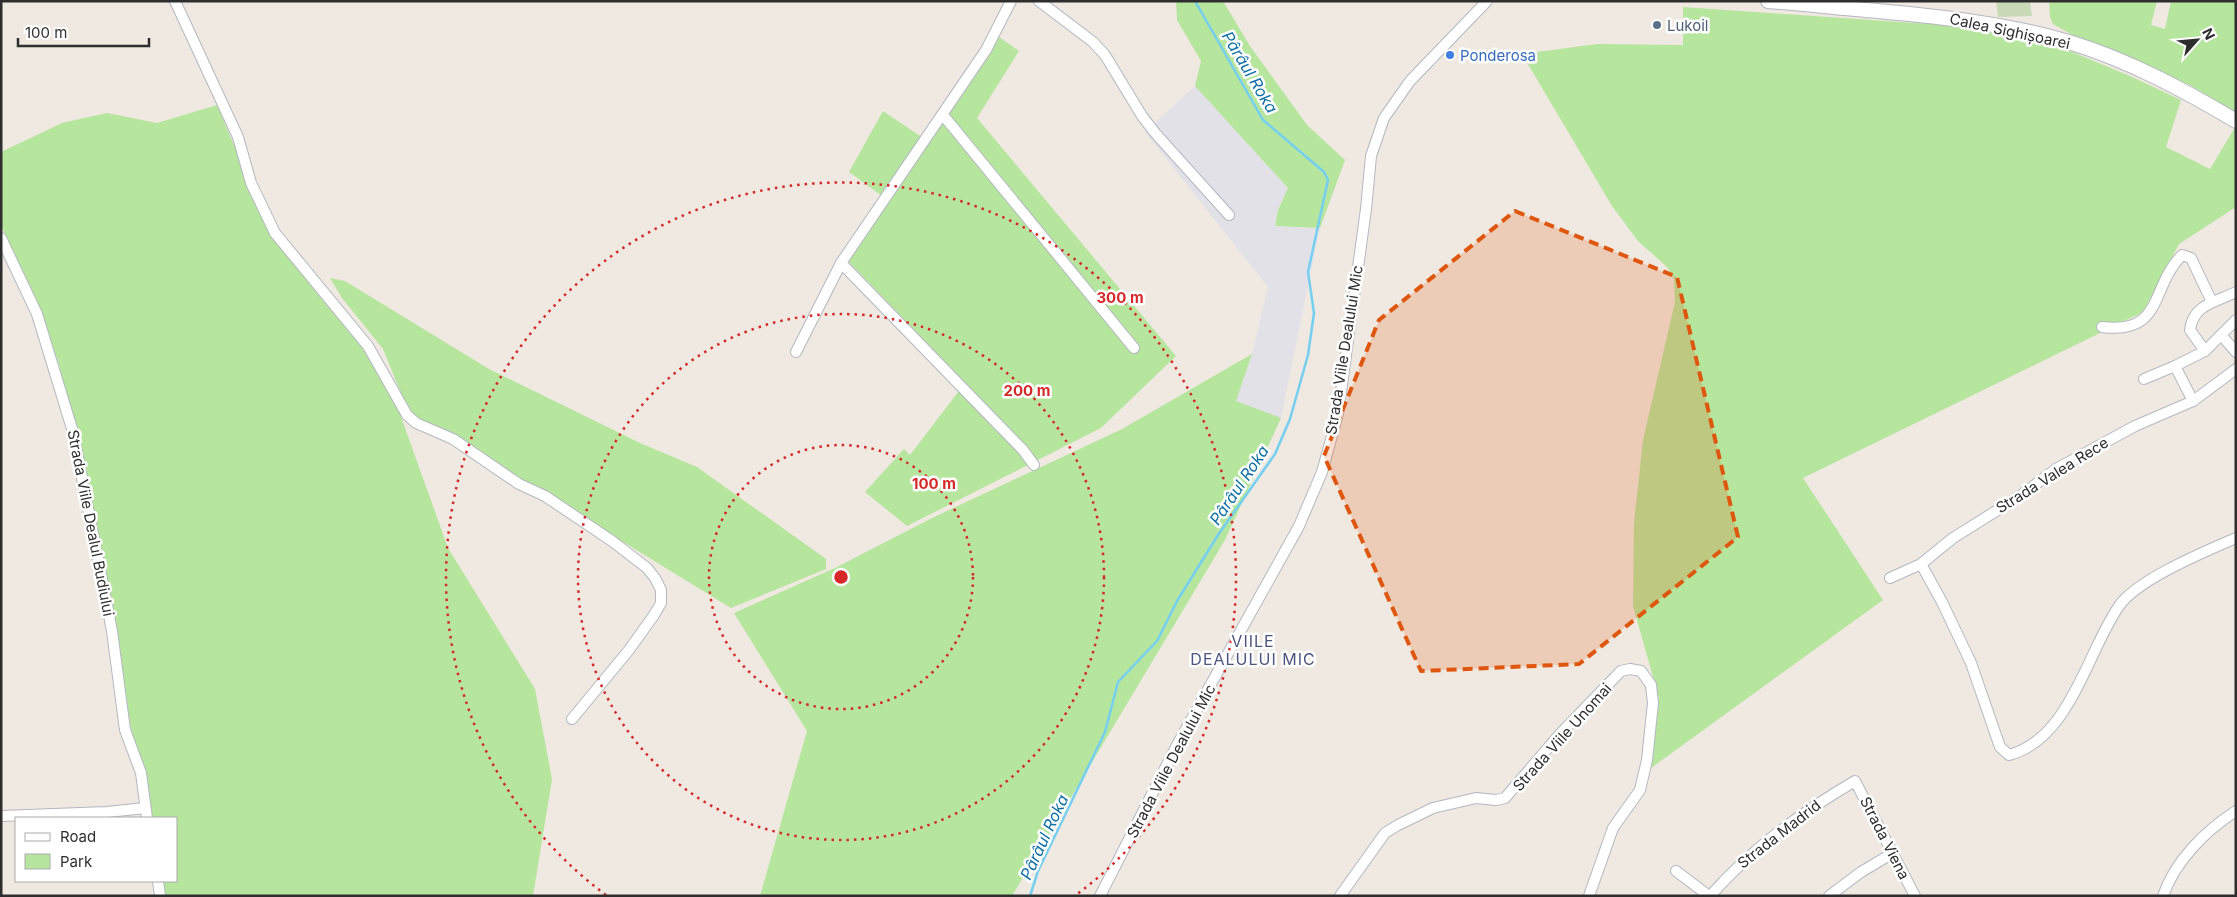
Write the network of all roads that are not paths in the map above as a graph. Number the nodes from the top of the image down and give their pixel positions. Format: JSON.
{"nodes":[{"id":1,"x":175,"y":1,"type":"edge"},
{"id":2,"x":1011,"y":1,"type":"edge"},
{"id":3,"x":1039,"y":1,"type":"edge"},
{"id":4,"x":1487,"y":1,"type":"edge"},
{"id":5,"x":1777,"y":2,"type":"edge"},
{"id":6,"x":943,"y":114,"type":"junction"},
{"id":7,"x":2236,"y":121,"type":"edge"},
{"id":8,"x":1229,"y":215,"type":"dead end"},
{"id":9,"x":1,"y":238,"type":"edge"},
{"id":10,"x":841,"y":263,"type":"junction"},
{"id":11,"x":2236,"y":292,"type":"edge"},
{"id":12,"x":2211,"y":300,"type":"junction"},
{"id":13,"x":2236,"y":320,"type":"edge"},
{"id":14,"x":2102,"y":327,"type":"dead end"},
{"id":15,"x":2221,"y":335,"type":"junction"},
{"id":16,"x":1134,"y":348,"type":"dead end"},
{"id":17,"x":2205,"y":351,"type":"junction"},
{"id":18,"x":796,"y":352,"type":"dead end"},
{"id":19,"x":2236,"y":352,"type":"edge"},
{"id":20,"x":2175,"y":366,"type":"junction"},
{"id":21,"x":2236,"y":369,"type":"edge"},
{"id":22,"x":2144,"y":379,"type":"dead end"},
{"id":23,"x":2192,"y":401,"type":"junction"},
{"id":24,"x":1034,"y":465,"type":"dead end"},
{"id":25,"x":2236,"y":538,"type":"edge"},
{"id":26,"x":1921,"y":564,"type":"junction"},
{"id":27,"x":1890,"y":578,"type":"dead end"},
{"id":28,"x":572,"y":719,"type":"dead end"},
{"id":29,"x":1855,"y":781,"type":"joint"},
{"id":30,"x":2236,"y":811,"type":"edge"},
{"id":31,"x":146,"y":813,"type":"edge"},
{"id":32,"x":1,"y":816,"type":"edge"},
{"id":33,"x":1893,"y":853,"type":"junction"},
{"id":34,"x":1676,"y":871,"type":"dead end"},
{"id":35,"x":158,"y":882,"type":"edge"},
{"id":36,"x":160,"y":896,"type":"edge"},
{"id":37,"x":1100,"y":896,"type":"edge"},
{"id":38,"x":1340,"y":896,"type":"edge"},
{"id":39,"x":1589,"y":896,"type":"edge"},
{"id":40,"x":1709,"y":896,"type":"edge"},
{"id":41,"x":1829,"y":896,"type":"edge"},
{"id":42,"x":1915,"y":896,"type":"edge"},
{"id":43,"x":2163,"y":896,"type":"edge"}],
"edges":[{"from":1,"to":28,"type":"street"},
{"from":2,"to":6,"type":"street"},
{"from":3,"to":8,"type":"street"},
{"from":4,"to":37,"type":"street","name":"Strada Viile Dealului Mic"},
{"from":5,"to":7,"type":"main road","name":"Calea Sighișoarei"},
{"from":6,"to":10,"type":"street"},
{"from":6,"to":16,"type":"street"},
{"from":9,"to":31,"type":"street","name":"Strada Viile Dealul Budiului"},
{"from":10,"to":18,"type":"street"},
{"from":10,"to":24,"type":"street"},
{"from":11,"to":12,"type":"street"},
{"from":12,"to":14,"type":"street"},
{"from":12,"to":17,"type":"street"},
{"from":13,"to":15,"type":"street"},
{"from":15,"to":17,"type":"street"},
{"from":15,"to":19,"type":"street"},
{"from":17,"to":20,"type":"street"},
{"from":20,"to":22,"type":"street"},
{"from":20,"to":23,"type":"street"},
{"from":21,"to":23,"type":"street","name":"Strada Valea Rece"},
{"from":23,"to":26,"type":"street","name":"Strada Valea Rece"},
{"from":25,"to":26,"type":"street"},
{"from":26,"to":27,"type":"street","name":"Strada Valea Rece"},
{"from":29,"to":33,"type":"street","name":"Strada Viena"},
{"from":29,"to":40,"type":"street","name":"Strada Madrid"},
{"from":30,"to":43,"type":"street"},
{"from":31,"to":32,"type":"street"},
{"from":33,"to":41,"type":"street"},
{"from":33,"to":42,"type":"street","name":"Strada Viena"},
{"from":34,"to":40,"type":"street"},
{"from":35,"to":36,"type":"street"},
{"from":38,"to":39,"type":"street","name":"Strada Viile Unomai"}]}
